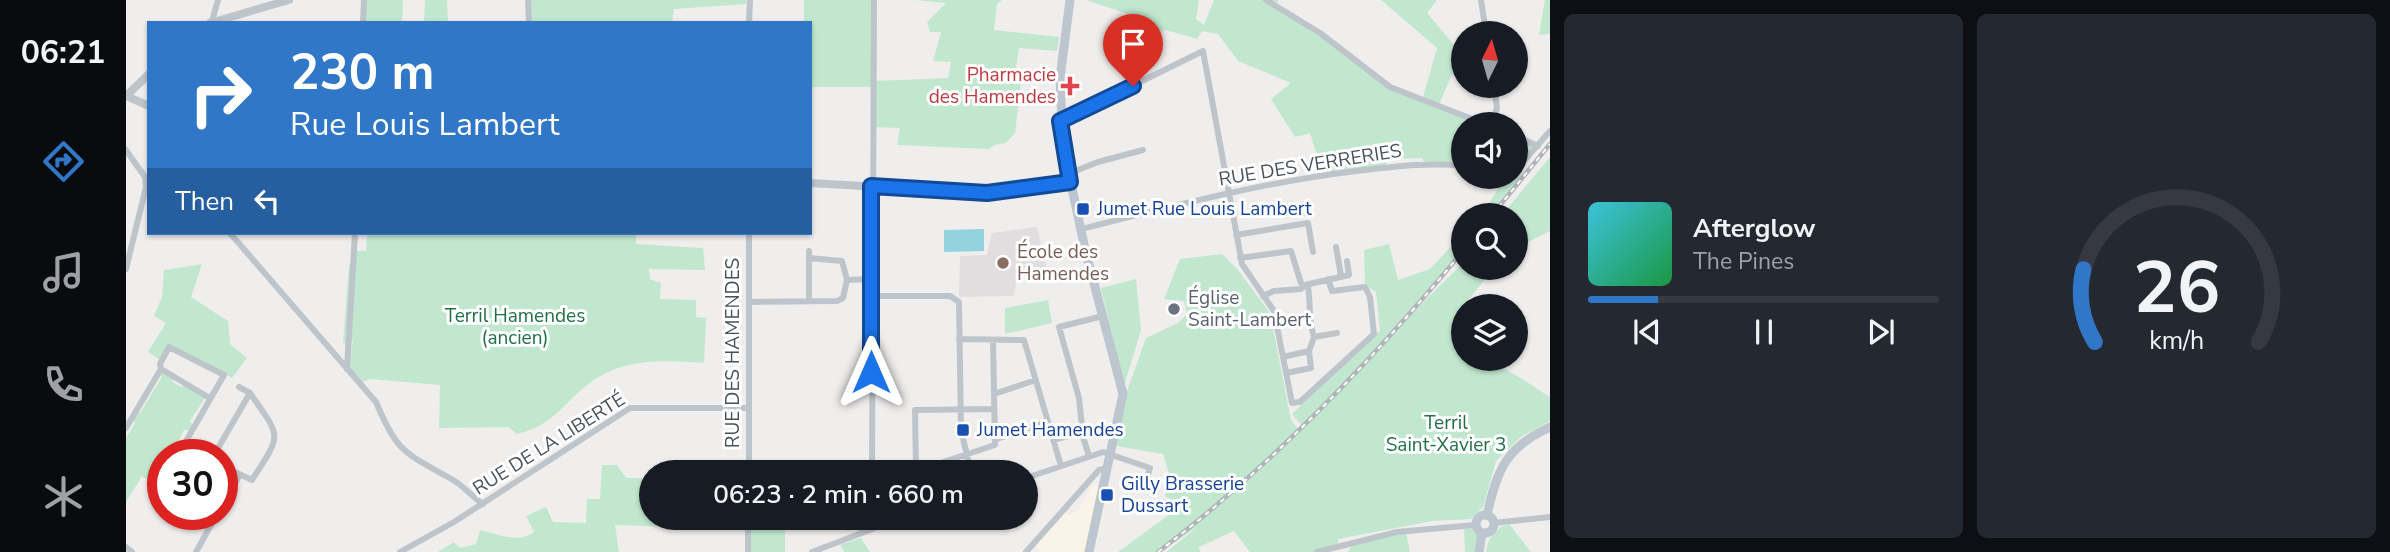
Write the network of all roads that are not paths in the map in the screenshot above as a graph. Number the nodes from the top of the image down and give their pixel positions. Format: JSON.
{"nodes":[{"id":1,"x":218,"y":0,"type":"edge"},
{"id":2,"x":289,"y":0,"type":"edge"},
{"id":3,"x":364,"y":0,"type":"edge"},
{"id":4,"x":528,"y":0,"type":"edge"},
{"id":5,"x":750,"y":0,"type":"edge"},
{"id":6,"x":874,"y":0,"type":"edge"},
{"id":7,"x":1070,"y":0,"type":"edge"},
{"id":8,"x":1266,"y":0,"type":"edge"},
{"id":9,"x":1481,"y":0,"type":"edge"},
{"id":10,"x":211,"y":21,"type":"edge"},
{"id":11,"x":215,"y":21,"type":"edge"},
{"id":12,"x":363,"y":21,"type":"edge"},
{"id":13,"x":529,"y":21,"type":"edge"},
{"id":14,"x":749,"y":21,"type":"edge"},
{"id":15,"x":1484,"y":21,"type":"edge"},
{"id":16,"x":1201,"y":40,"type":"dead end"},
{"id":17,"x":1203,"y":51,"type":"junction"},
{"id":18,"x":147,"y":76,"type":"edge"},
{"id":19,"x":126,"y":96,"type":"edge"},
{"id":20,"x":147,"y":105,"type":"edge"},
{"id":21,"x":1454,"y":112,"type":"edge"},
{"id":22,"x":1060,"y":121,"type":"junction"},
{"id":23,"x":1550,"y":131,"type":"edge"},
{"id":24,"x":1528,"y":141,"type":"edge"},
{"id":25,"x":1538,"y":146,"type":"junction"},
{"id":26,"x":126,"y":150,"type":"edge"},
{"id":27,"x":1143,"y":150,"type":"dead end"},
{"id":28,"x":1528,"y":157,"type":"edge"},
{"id":29,"x":1451,"y":165,"type":"edge"},
{"id":30,"x":147,"y":176,"type":"edge"},
{"id":31,"x":1069,"y":178,"type":"junction"},
{"id":32,"x":812,"y":183,"type":"edge"},
{"id":33,"x":871,"y":186,"type":"junction"},
{"id":34,"x":1227,"y":191,"type":"junction"},
{"id":35,"x":1081,"y":229,"type":"junction"},
{"id":36,"x":232,"y":235,"type":"edge"},
{"id":37,"x":355,"y":235,"type":"edge"},
{"id":38,"x":749,"y":235,"type":"edge"},
{"id":39,"x":1236,"y":235,"type":"junction"},
{"id":40,"x":1321,"y":235,"type":"dead end"},
{"id":41,"x":1310,"y":236,"type":"junction"},
{"id":42,"x":1336,"y":247,"type":"dead end"},
{"id":43,"x":1313,"y":253,"type":"dead end"},
{"id":44,"x":1240,"y":258,"type":"junction"},
{"id":45,"x":1347,"y":261,"type":"dead end"},
{"id":46,"x":126,"y":269,"type":"edge"},
{"id":47,"x":1341,"y":276,"type":"junction"},
{"id":48,"x":871,"y":279,"type":"junction"},
{"id":49,"x":1328,"y":279,"type":"junction"},
{"id":50,"x":847,"y":280,"type":"junction"},
{"id":51,"x":1306,"y":285,"type":"junction"},
{"id":52,"x":871,"y":296,"type":"junction"},
{"id":53,"x":1264,"y":296,"type":"junction"},
{"id":54,"x":809,"y":301,"type":"junction"},
{"id":55,"x":749,"y":302,"type":"junction"},
{"id":56,"x":1103,"y":316,"type":"junction"},
{"id":57,"x":1337,"y":333,"type":"dead end"},
{"id":58,"x":1314,"y":337,"type":"junction"},
{"id":59,"x":959,"y":339,"type":"junction"},
{"id":60,"x":993,"y":340,"type":"junction"},
{"id":61,"x":1309,"y":351,"type":"junction"},
{"id":62,"x":1283,"y":357,"type":"junction"},
{"id":63,"x":161,"y":369,"type":"junction"},
{"id":64,"x":347,"y":369,"type":"junction"},
{"id":65,"x":1286,"y":373,"type":"junction"},
{"id":66,"x":1036,"y":380,"type":"junction"},
{"id":67,"x":239,"y":387,"type":"dead end"},
{"id":68,"x":250,"y":393,"type":"junction"},
{"id":69,"x":994,"y":394,"type":"junction"},
{"id":70,"x":208,"y":397,"type":"junction"},
{"id":71,"x":749,"y":408,"type":"junction"},
{"id":72,"x":960,"y":409,"type":"junction"},
{"id":73,"x":994,"y":409,"type":"junction"},
{"id":74,"x":1047,"y":422,"type":"junction"},
{"id":75,"x":1550,"y":427,"type":"edge"},
{"id":76,"x":126,"y":428,"type":"edge"},
{"id":77,"x":1083,"y":432,"type":"junction"},
{"id":78,"x":186,"y":439,"type":"edge"},
{"id":79,"x":223,"y":439,"type":"edge"},
{"id":80,"x":997,"y":439,"type":"junction"},
{"id":81,"x":1054,"y":440,"type":"junction"},
{"id":82,"x":1112,"y":454,"type":"junction"},
{"id":83,"x":964,"y":455,"type":"junction"},
{"id":84,"x":1089,"y":456,"type":"junction"},
{"id":85,"x":748,"y":460,"type":"edge"},
{"id":86,"x":872,"y":460,"type":"edge"},
{"id":87,"x":966,"y":460,"type":"edge"},
{"id":88,"x":1061,"y":466,"type":"junction"},
{"id":89,"x":1108,"y":468,"type":"junction"},
{"id":90,"x":1038,"y":474,"type":"edge"},
{"id":91,"x":1148,"y":474,"type":"dead end"},
{"id":92,"x":239,"y":476,"type":"edge"},
{"id":93,"x":483,"y":504,"type":"junction"},
{"id":94,"x":1487,"y":515,"type":"junction"},
{"id":95,"x":1550,"y":517,"type":"edge"},
{"id":96,"x":1494,"y":523,"type":"junction"},
{"id":97,"x":1475,"y":525,"type":"junction"},
{"id":98,"x":208,"y":530,"type":"edge"},
{"id":99,"x":748,"y":530,"type":"edge"},
{"id":100,"x":868,"y":530,"type":"edge"},
{"id":101,"x":1482,"y":533,"type":"junction"},
{"id":102,"x":415,"y":544,"type":"junction"},
{"id":103,"x":126,"y":547,"type":"edge"},
{"id":104,"x":1344,"y":549,"type":"edge"},
{"id":105,"x":132,"y":552,"type":"edge"},
{"id":106,"x":196,"y":552,"type":"edge"},
{"id":107,"x":400,"y":552,"type":"edge"},
{"id":108,"x":418,"y":552,"type":"edge"},
{"id":109,"x":748,"y":552,"type":"edge"},
{"id":110,"x":812,"y":552,"type":"edge"},
{"id":111,"x":1026,"y":552,"type":"edge"},
{"id":112,"x":1089,"y":552,"type":"edge"},
{"id":113,"x":1317,"y":552,"type":"edge"},
{"id":114,"x":1479,"y":552,"type":"edge"}],
"edges":[{"from":1,"to":10,"type":"street"},
{"from":2,"to":11,"type":"street"},
{"from":3,"to":12,"type":"street"},
{"from":4,"to":13,"type":"street"},
{"from":5,"to":14,"type":"street"},
{"from":6,"to":33,"type":"street"},
{"from":7,"to":22,"type":"main road"},
{"from":8,"to":21,"type":"street"},
{"from":9,"to":15,"type":"street"},
{"from":16,"to":17,"type":"street"},
{"from":17,"to":22,"type":"street"},
{"from":17,"to":34,"type":"street"},
{"from":18,"to":19,"type":"street"},
{"from":19,"to":20,"type":"street"},
{"from":22,"to":31,"type":"main road"},
{"from":23,"to":25,"type":"street"},
{"from":24,"to":25,"type":"street"},
{"from":25,"to":28,"type":"street"},
{"from":26,"to":30,"type":"street"},
{"from":27,"to":31,"type":"street"},
{"from":29,"to":34,"type":"street","name":"RUE DES VERRERIES"},
{"from":30,"to":46,"type":"street"},
{"from":31,"to":33,"type":"street"},
{"from":31,"to":35,"type":"main road"},
{"from":32,"to":33,"type":"street"},
{"from":33,"to":48,"type":"street"},
{"from":34,"to":35,"type":"street","name":"RUE DES VERRERIES"},
{"from":34,"to":39,"type":"street"},
{"from":35,"to":56,"type":"main road"},
{"from":36,"to":64,"type":"street"},
{"from":37,"to":64,"type":"street"},
{"from":38,"to":55,"type":"street","name":"RUE DES HAMENDES"},
{"from":39,"to":41,"type":"street"},
{"from":39,"to":44,"type":"street"},
{"from":40,"to":41,"type":"street"},
{"from":41,"to":43,"type":"street"},
{"from":42,"to":47,"type":"street"},
{"from":44,"to":51,"type":"street"},
{"from":44,"to":53,"type":"street"},
{"from":45,"to":47,"type":"street"},
{"from":47,"to":49,"type":"street"},
{"from":48,"to":50,"type":"street"},
{"from":48,"to":52,"type":"street"},
{"from":49,"to":51,"type":"street"},
{"from":49,"to":65,"type":"street"},
{"from":50,"to":54,"type":"street"},
{"from":50,"to":54,"type":"street"},
{"from":51,"to":53,"type":"street"},
{"from":51,"to":58,"type":"street"},
{"from":52,"to":59,"type":"street"},
{"from":52,"to":86,"type":"street"},
{"from":53,"to":62,"type":"street"},
{"from":54,"to":55,"type":"street"},
{"from":55,"to":71,"type":"street","name":"RUE DES HAMENDES"},
{"from":56,"to":77,"type":"street"},
{"from":56,"to":82,"type":"main road"},
{"from":57,"to":58,"type":"street"},
{"from":58,"to":61,"type":"street"},
{"from":59,"to":60,"type":"street"},
{"from":59,"to":72,"type":"street"},
{"from":60,"to":66,"type":"street"},
{"from":60,"to":69,"type":"street"},
{"from":61,"to":62,"type":"street"},
{"from":61,"to":65,"type":"street"},
{"from":62,"to":65,"type":"street"},
{"from":63,"to":70,"type":"street"},
{"from":63,"to":70,"type":"street"},
{"from":63,"to":76,"type":"street"},
{"from":64,"to":93,"type":"street"},
{"from":66,"to":69,"type":"street"},
{"from":66,"to":74,"type":"street"},
{"from":67,"to":68,"type":"street"},
{"from":68,"to":79,"type":"street"},
{"from":68,"to":92,"type":"street"},
{"from":69,"to":73,"type":"street"},
{"from":70,"to":78,"type":"street"},
{"from":71,"to":85,"type":"street","name":"RUE DES HAMENDES"},
{"from":71,"to":93,"type":"street","name":"RUE DE LA LIBERTÉ"},
{"from":72,"to":73,"type":"street"},
{"from":72,"to":83,"type":"street"},
{"from":72,"to":83,"type":"street"},
{"from":73,"to":80,"type":"street"},
{"from":74,"to":80,"type":"street"},
{"from":74,"to":81,"type":"street"},
{"from":75,"to":94,"type":"main road"},
{"from":77,"to":81,"type":"street"},
{"from":77,"to":84,"type":"street"},
{"from":80,"to":83,"type":"street"},
{"from":81,"to":88,"type":"street"},
{"from":82,"to":84,"type":"street"},
{"from":82,"to":89,"type":"main road"},
{"from":82,"to":91,"type":"street"},
{"from":83,"to":87,"type":"street"},
{"from":84,"to":88,"type":"street"},
{"from":88,"to":90,"type":"street"},
{"from":89,"to":111,"type":"street"},
{"from":89,"to":112,"type":"main road"},
{"from":93,"to":102,"type":"street","name":"RUE DE LA LIBERTÉ"},
{"from":94,"to":96,"type":"main road"},
{"from":94,"to":97,"type":"main road"},
{"from":95,"to":96,"type":"street"},
{"from":96,"to":101,"type":"main road"},
{"from":97,"to":101,"type":"main road"},
{"from":97,"to":104,"type":"street"},
{"from":98,"to":106,"type":"street"},
{"from":99,"to":109,"type":"street"},
{"from":100,"to":110,"type":"street"},
{"from":101,"to":114,"type":"main road"},
{"from":102,"to":107,"type":"street"},
{"from":102,"to":108,"type":"street"},
{"from":103,"to":105,"type":"street"},
{"from":104,"to":113,"type":"street"}]}
